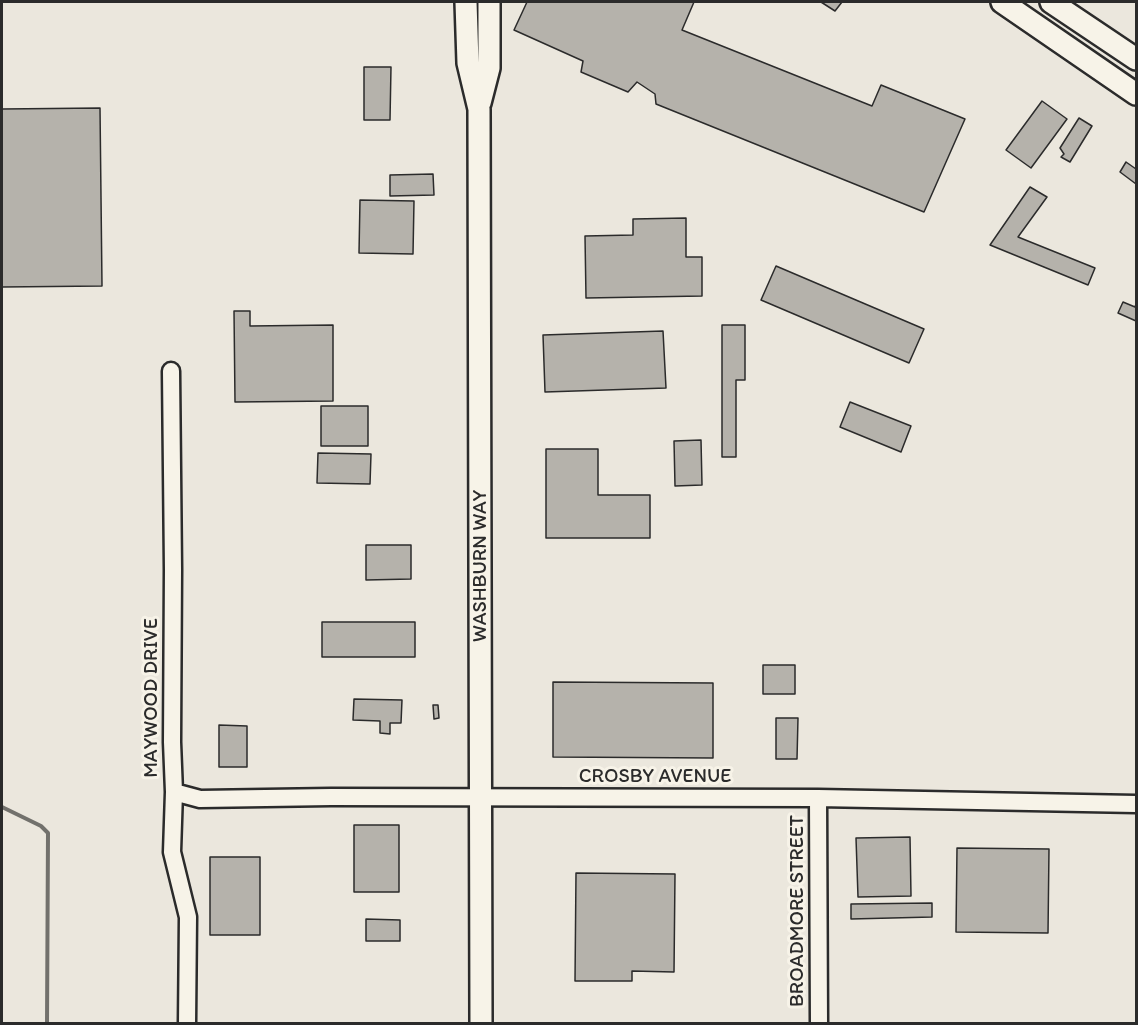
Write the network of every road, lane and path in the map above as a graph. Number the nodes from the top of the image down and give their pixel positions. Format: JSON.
{"nodes":[{"id":1,"x":466,"y":2,"type":"edge"},
{"id":2,"x":479,"y":2,"type":"edge"},
{"id":3,"x":489,"y":2,"type":"edge"},
{"id":4,"x":1002,"y":2,"type":"edge"},
{"id":5,"x":1051,"y":2,"type":"edge"},
{"id":6,"x":489,"y":47,"type":"junction"},
{"id":7,"x":1137,"y":59,"type":"edge"},
{"id":8,"x":1137,"y":94,"type":"edge"},
{"id":9,"x":479,"y":110,"type":"junction"},
{"id":10,"x":171,"y":371,"type":"dead end"},
{"id":11,"x":174,"y":792,"type":"junction"},
{"id":12,"x":482,"y":798,"type":"junction"},
{"id":13,"x":818,"y":798,"type":"junction"},
{"id":14,"x":1137,"y":804,"type":"edge"},
{"id":15,"x":187,"y":1023,"type":"edge"},
{"id":16,"x":482,"y":1023,"type":"edge"},
{"id":17,"x":819,"y":1023,"type":"edge"}],
"edges":[{"from":1,"to":9,"type":"main road","name":"WASHBURN WAY"},
{"from":2,"to":6,"type":"main road"},
{"from":3,"to":6,"type":"main road","name":"WASHBURN WAY"},
{"from":4,"to":8,"type":"main road"},
{"from":5,"to":7,"type":"main road"},
{"from":6,"to":9,"type":"main road","name":"WASHBURN WAY"},
{"from":9,"to":12,"type":"main road","name":"WASHBURN WAY"},
{"from":10,"to":11,"type":"street","name":"MAYWOOD DRIVE"},
{"from":11,"to":12,"type":"street","name":"CROSBY AVENUE"},
{"from":11,"to":15,"type":"street","name":"MAYWOOD DRIVE"},
{"from":12,"to":13,"type":"street","name":"CROSBY AVENUE"},
{"from":12,"to":16,"type":"main road","name":"WASHBURN WAY"},
{"from":13,"to":14,"type":"street","name":"CROSBY AVENUE"},
{"from":13,"to":17,"type":"street","name":"BROADMORE STREET"}]}
